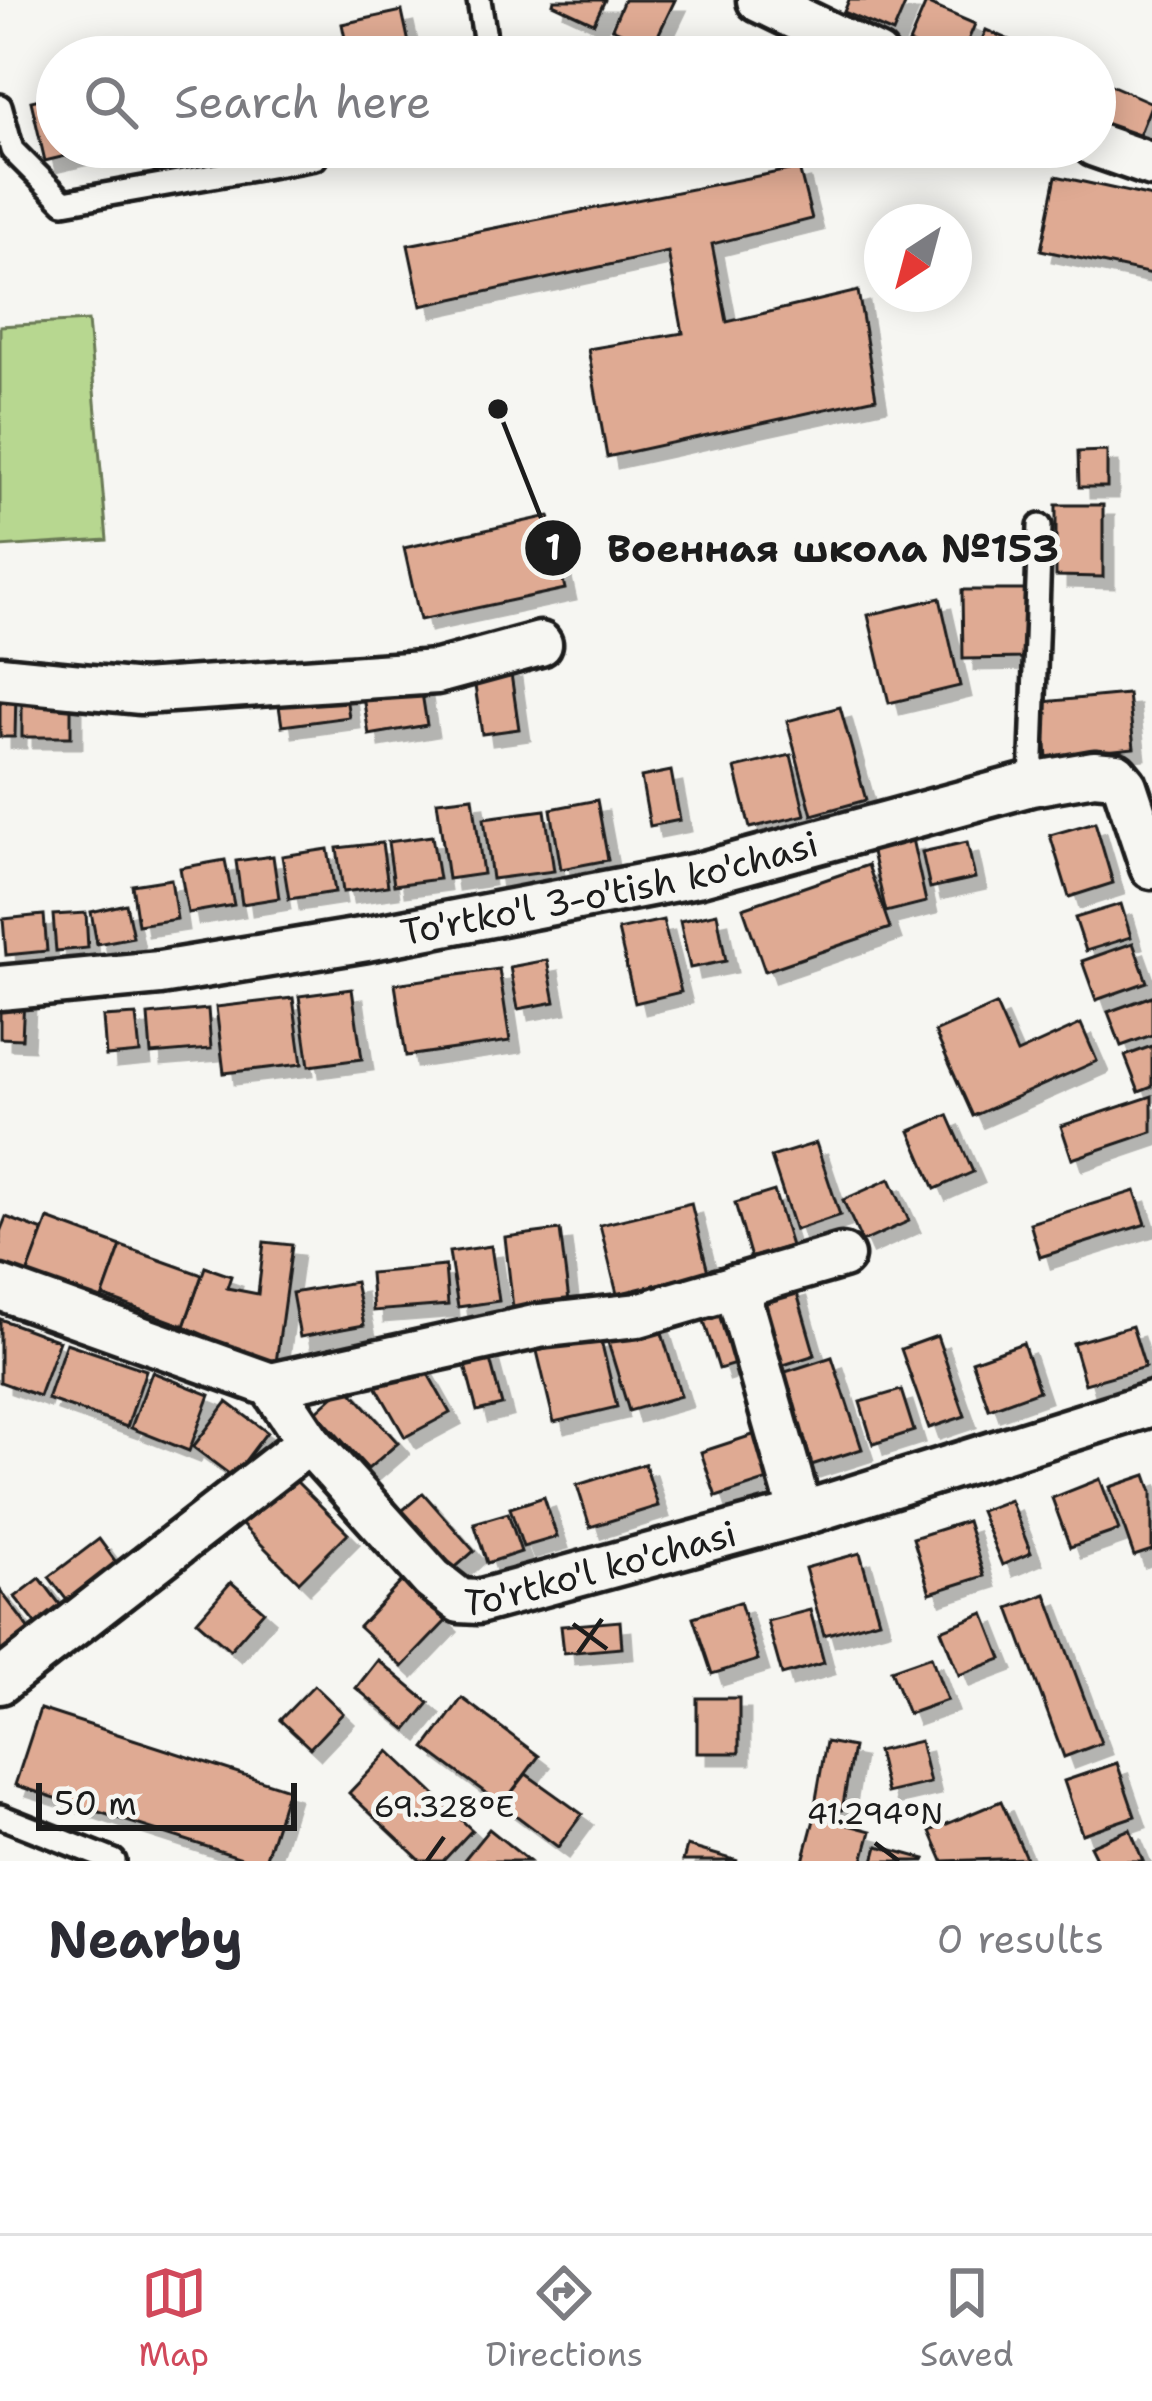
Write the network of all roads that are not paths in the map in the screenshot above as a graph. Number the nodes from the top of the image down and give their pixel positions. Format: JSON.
{"nodes":[{"id":1,"x":479,"y":0,"type":"edge"},
{"id":2,"x":759,"y":0,"type":"edge"},
{"id":3,"x":485,"y":36,"type":"edge"},
{"id":4,"x":834,"y":36,"type":"edge"},
{"id":5,"x":0,"y":106,"type":"edge"},
{"id":6,"x":1116,"y":152,"type":"edge"},
{"id":7,"x":1152,"y":165,"type":"edge"},
{"id":8,"x":258,"y":168,"type":"edge"},
{"id":9,"x":1040,"y":526,"type":"dead end"},
{"id":10,"x":540,"y":644,"type":"dead end"},
{"id":11,"x":0,"y":678,"type":"edge"},
{"id":12,"x":1031,"y":784,"type":"junction"},
{"id":13,"x":1152,"y":867,"type":"edge"},
{"id":14,"x":0,"y":988,"type":"edge"},
{"id":15,"x":842,"y":1256,"type":"dead end"},
{"id":16,"x":736,"y":1286,"type":"junction"},
{"id":17,"x":0,"y":1288,"type":"edge"},
{"id":18,"x":271,"y":1385,"type":"junction"},
{"id":19,"x":1152,"y":1404,"type":"edge"},
{"id":20,"x":309,"y":1442,"type":"junction"},
{"id":21,"x":801,"y":1514,"type":"junction"},
{"id":22,"x":0,"y":1682,"type":"edge"},
{"id":23,"x":0,"y":1816,"type":"edge"},
{"id":24,"x":114,"y":1861,"type":"edge"}],
"edges":[{"from":1,"to":3,"type":"lane"},
{"from":2,"to":4,"type":"street"},
{"from":5,"to":8,"type":"lane"},
{"from":6,"to":7,"type":"street"},
{"from":9,"to":12,"type":"lane"},
{"from":10,"to":11,"type":"street"},
{"from":12,"to":13,"type":"street","name":"To'rtko'l 3-o'tish ko'chasi"},
{"from":12,"to":14,"type":"street","name":"To'rtko'l 3-o'tish ko'chasi"},
{"from":15,"to":16,"type":"street"},
{"from":16,"to":18,"type":"street"},
{"from":16,"to":21,"type":"street"},
{"from":17,"to":18,"type":"street"},
{"from":18,"to":20,"type":"street","name":"To'rtko'l ko'chasi"},
{"from":19,"to":21,"type":"street","name":"To'rtko'l ko'chasi"},
{"from":20,"to":21,"type":"street","name":"To'rtko'l ko'chasi"},
{"from":20,"to":22,"type":"street"},
{"from":23,"to":24,"type":"lane"}]}
